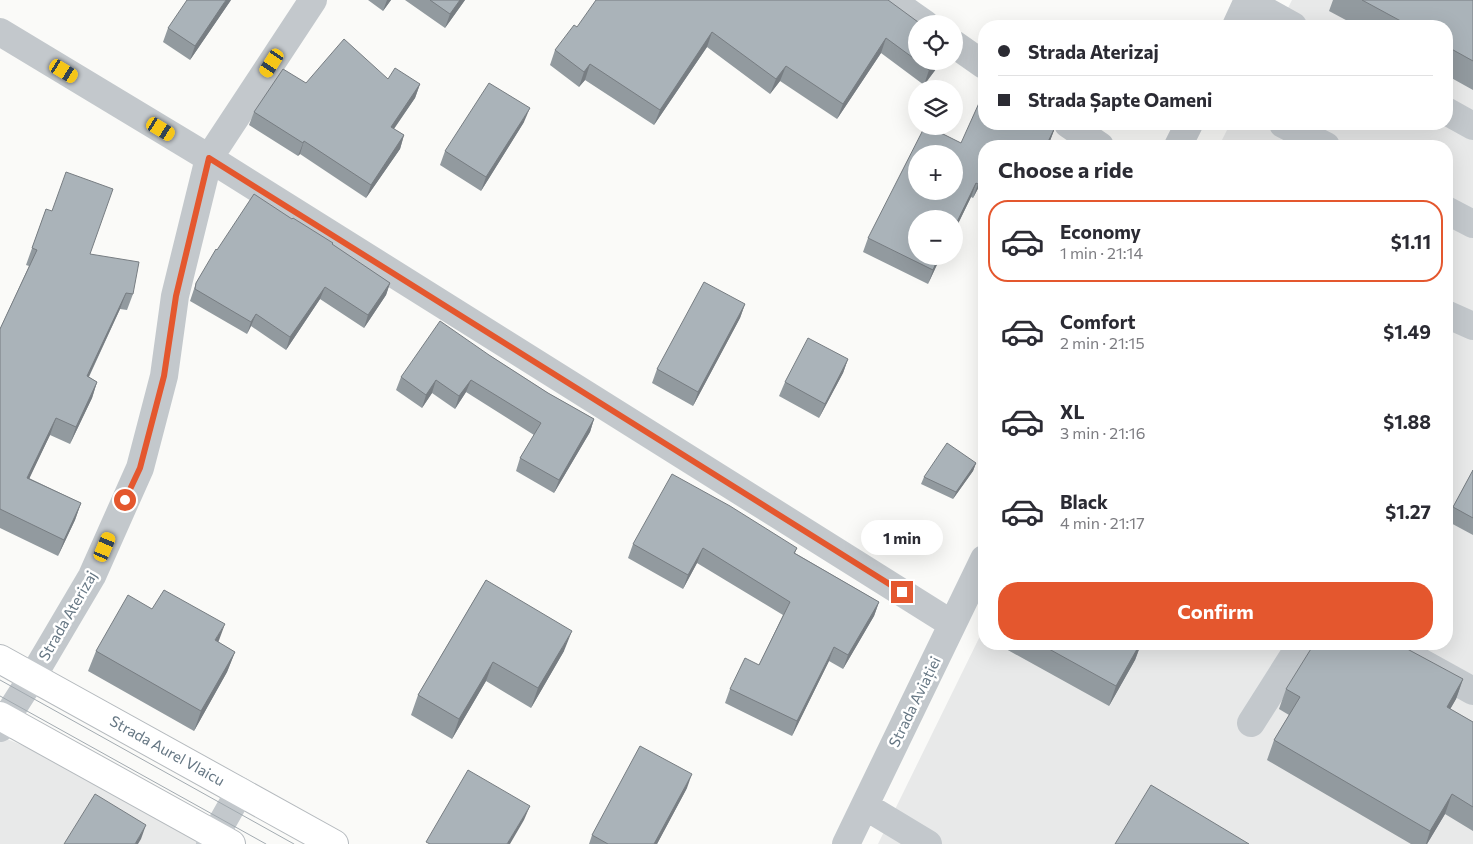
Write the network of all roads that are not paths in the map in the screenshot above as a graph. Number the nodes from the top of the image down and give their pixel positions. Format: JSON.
{"nodes":[{"id":1,"x":313,"y":0,"type":"edge"},
{"id":2,"x":891,"y":0,"type":"edge"},
{"id":3,"x":1248,"y":0,"type":"edge"},
{"id":4,"x":912,"y":15,"type":"edge"},
{"id":5,"x":1239,"y":20,"type":"edge"},
{"id":6,"x":1283,"y":20,"type":"edge"},
{"id":7,"x":0,"y":32,"type":"edge"},
{"id":8,"x":963,"y":50,"type":"edge"},
{"id":9,"x":978,"y":61,"type":"edge"},
{"id":10,"x":1453,"y":115,"type":"edge"},
{"id":11,"x":1473,"y":126,"type":"edge"},
{"id":12,"x":1077,"y":130,"type":"edge"},
{"id":13,"x":1295,"y":130,"type":"edge"},
{"id":14,"x":1091,"y":140,"type":"edge"},
{"id":15,"x":1314,"y":140,"type":"edge"},
{"id":16,"x":209,"y":158,"type":"junction"},
{"id":17,"x":1453,"y":214,"type":"edge"},
{"id":18,"x":1473,"y":224,"type":"edge"},
{"id":19,"x":1453,"y":317,"type":"edge"},
{"id":20,"x":1473,"y":326,"type":"edge"},
{"id":21,"x":978,"y":571,"type":"edge"},
{"id":22,"x":952,"y":624,"type":"junction"},
{"id":23,"x":1297,"y":650,"type":"edge"},
{"id":24,"x":1399,"y":650,"type":"edge"},
{"id":25,"x":0,"y":659,"type":"edge"},
{"id":26,"x":33,"y":676,"type":"junction"},
{"id":27,"x":1473,"y":691,"type":"edge"},
{"id":28,"x":2,"y":721,"type":"edge"},
{"id":29,"x":1250,"y":723,"type":"dead end"},
{"id":30,"x":240,"y":791,"type":"junction"},
{"id":31,"x":865,"y":806,"type":"junction"},
{"id":32,"x":219,"y":841,"type":"edge"},
{"id":33,"x":334,"y":844,"type":"edge"},
{"id":34,"x":846,"y":844,"type":"edge"},
{"id":35,"x":928,"y":844,"type":"edge"}],
"edges":[{"from":1,"to":16,"type":"street","name":"Strada Aterizaj"},
{"from":2,"to":4,"type":"street"},
{"from":3,"to":5,"type":"street"},
{"from":3,"to":6,"type":"street"},
{"from":7,"to":16,"type":"street"},
{"from":8,"to":9,"type":"street"},
{"from":10,"to":11,"type":"street"},
{"from":12,"to":14,"type":"street"},
{"from":13,"to":15,"type":"street"},
{"from":16,"to":22,"type":"street"},
{"from":16,"to":26,"type":"street","name":"Strada Aterizaj"},
{"from":17,"to":18,"type":"street"},
{"from":19,"to":20,"type":"street"},
{"from":21,"to":22,"type":"street","name":"Strada Aviației"},
{"from":22,"to":31,"type":"street","name":"Strada Aviației"},
{"from":23,"to":29,"type":"street"},
{"from":24,"to":27,"type":"street"},
{"from":25,"to":26,"type":"main road","name":"Strada Aurel Vlaicu"},
{"from":26,"to":28,"type":"street","name":"Strada Aterizaj"},
{"from":26,"to":30,"type":"main road","name":"Strada Aurel Vlaicu"},
{"from":28,"to":32,"type":"main road"},
{"from":30,"to":32,"type":"street"},
{"from":30,"to":33,"type":"main road","name":"Strada Aurel Vlaicu"},
{"from":31,"to":34,"type":"street","name":"Strada Aviației"},
{"from":31,"to":35,"type":"street"}]}
